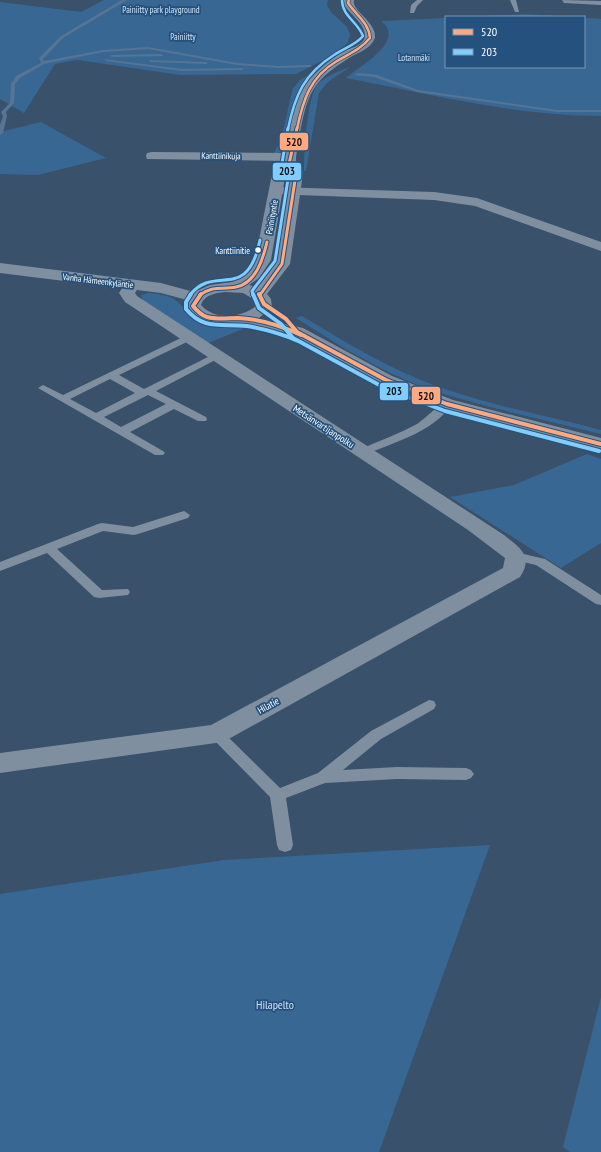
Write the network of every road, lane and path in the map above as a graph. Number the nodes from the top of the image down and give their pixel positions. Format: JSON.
{"nodes":[{"id":1,"x":349,"y":0,"type":"edge"},
{"id":2,"x":420,"y":0,"type":"edge"},
{"id":3,"x":513,"y":0,"type":"edge"},
{"id":4,"x":564,"y":1,"type":"dead end"},
{"id":5,"x":601,"y":3,"type":"edge"},
{"id":6,"x":517,"y":11,"type":"dead end"},
{"id":7,"x":412,"y":12,"type":"dead end"},
{"id":8,"x":152,"y":156,"type":"dead end"},
{"id":9,"x":289,"y":160,"type":"junction"},
{"id":10,"x":276,"y":191,"type":"junction"},
{"id":11,"x":293,"y":192,"type":"junction"},
{"id":12,"x":601,"y":247,"type":"edge"},
{"id":13,"x":0,"y":268,"type":"edge"},
{"id":14,"x":132,"y":285,"type":"junction"},
{"id":15,"x":236,"y":287,"type":"junction"},
{"id":16,"x":196,"y":298,"type":"junction"},
{"id":17,"x":262,"y":299,"type":"junction"},
{"id":18,"x":242,"y":318,"type":"junction"},
{"id":19,"x":297,"y":332,"type":"junction"},
{"id":20,"x":189,"y":337,"type":"junction"},
{"id":21,"x":218,"y":356,"type":"junction"},
{"id":22,"x":110,"y":375,"type":"junction"},
{"id":23,"x":43,"y":388,"type":"dead end"},
{"id":24,"x":146,"y":392,"type":"junction"},
{"id":25,"x":62,"y":399,"type":"junction"},
{"id":26,"x":446,"y":404,"type":"junction"},
{"id":27,"x":173,"y":405,"type":"junction"},
{"id":28,"x":96,"y":417,"type":"junction"},
{"id":29,"x":202,"y":419,"type":"dead end"},
{"id":30,"x":121,"y":432,"type":"junction"},
{"id":31,"x":601,"y":444,"type":"edge"},
{"id":32,"x":363,"y":452,"type":"junction"},
{"id":33,"x":159,"y":453,"type":"dead end"},
{"id":34,"x":184,"y":515,"type":"dead end"},
{"id":35,"x":50,"y":549,"type":"junction"},
{"id":36,"x":513,"y":564,"type":"junction"},
{"id":37,"x":0,"y":567,"type":"edge"},
{"id":38,"x":122,"y":592,"type":"dead end"},
{"id":39,"x":601,"y":601,"type":"edge"},
{"id":40,"x":429,"y":705,"type":"dead end"},
{"id":41,"x":216,"y":734,"type":"junction"},
{"id":42,"x":0,"y":763,"type":"edge"},
{"id":43,"x":466,"y":774,"type":"dead end"},
{"id":44,"x":324,"y":777,"type":"junction"},
{"id":45,"x":278,"y":795,"type":"junction"},
{"id":46,"x":284,"y":845,"type":"dead end"}],
"edges":[{"from":1,"to":9,"type":"street","name":"Painiityntie"},
{"from":2,"to":7,"type":"lane"},
{"from":3,"to":6,"type":"lane"},
{"from":4,"to":5,"type":"lane"},
{"from":8,"to":9,"type":"street","name":"Kanttiinikuja"},
{"from":9,"to":10,"type":"street","name":"Painiityntie"},
{"from":9,"to":11,"type":"street","name":"Painiityntie"},
{"from":10,"to":11,"type":"street"},
{"from":10,"to":15,"type":"street","name":"Painiityntie"},
{"from":11,"to":12,"type":"street"},
{"from":11,"to":17,"type":"street","name":"Painiityntie"},
{"from":13,"to":14,"type":"street","name":"Vanha Hämeenkyläntie"},
{"from":14,"to":16,"type":"street","name":"Vanha Hämeenkyläntie"},
{"from":14,"to":20,"type":"street","name":"Metsänvartijanpolku"},
{"from":15,"to":16,"type":"street"},
{"from":15,"to":17,"type":"street"},
{"from":16,"to":18,"type":"street"},
{"from":17,"to":18,"type":"street","name":"Painiityntie"},
{"from":17,"to":19,"type":"street"},
{"from":18,"to":19,"type":"street"},
{"from":19,"to":26,"type":"street"},
{"from":20,"to":21,"type":"street","name":"Metsänvartijanpolku"},
{"from":20,"to":22,"type":"lane"},
{"from":21,"to":24,"type":"lane"},
{"from":21,"to":32,"type":"street","name":"Metsänvartijanpolku"},
{"from":22,"to":24,"type":"lane"},
{"from":22,"to":25,"type":"lane"},
{"from":23,"to":25,"type":"lane"},
{"from":24,"to":27,"type":"lane"},
{"from":24,"to":28,"type":"lane"},
{"from":25,"to":28,"type":"lane"},
{"from":26,"to":31,"type":"street"},
{"from":26,"to":32,"type":"lane"},
{"from":27,"to":29,"type":"lane"},
{"from":27,"to":30,"type":"lane"},
{"from":28,"to":30,"type":"lane"},
{"from":30,"to":33,"type":"lane"},
{"from":32,"to":36,"type":"street","name":"Metsänvartijanpolku"},
{"from":34,"to":35,"type":"lane"},
{"from":35,"to":37,"type":"lane"},
{"from":35,"to":38,"type":"lane"},
{"from":36,"to":39,"type":"lane"},
{"from":36,"to":41,"type":"street","name":"Hilatie"},
{"from":40,"to":44,"type":"lane"},
{"from":41,"to":42,"type":"street","name":"Hilatie"},
{"from":41,"to":45,"type":"lane"},
{"from":43,"to":44,"type":"lane"},
{"from":44,"to":45,"type":"lane"},
{"from":45,"to":46,"type":"lane"}]}
